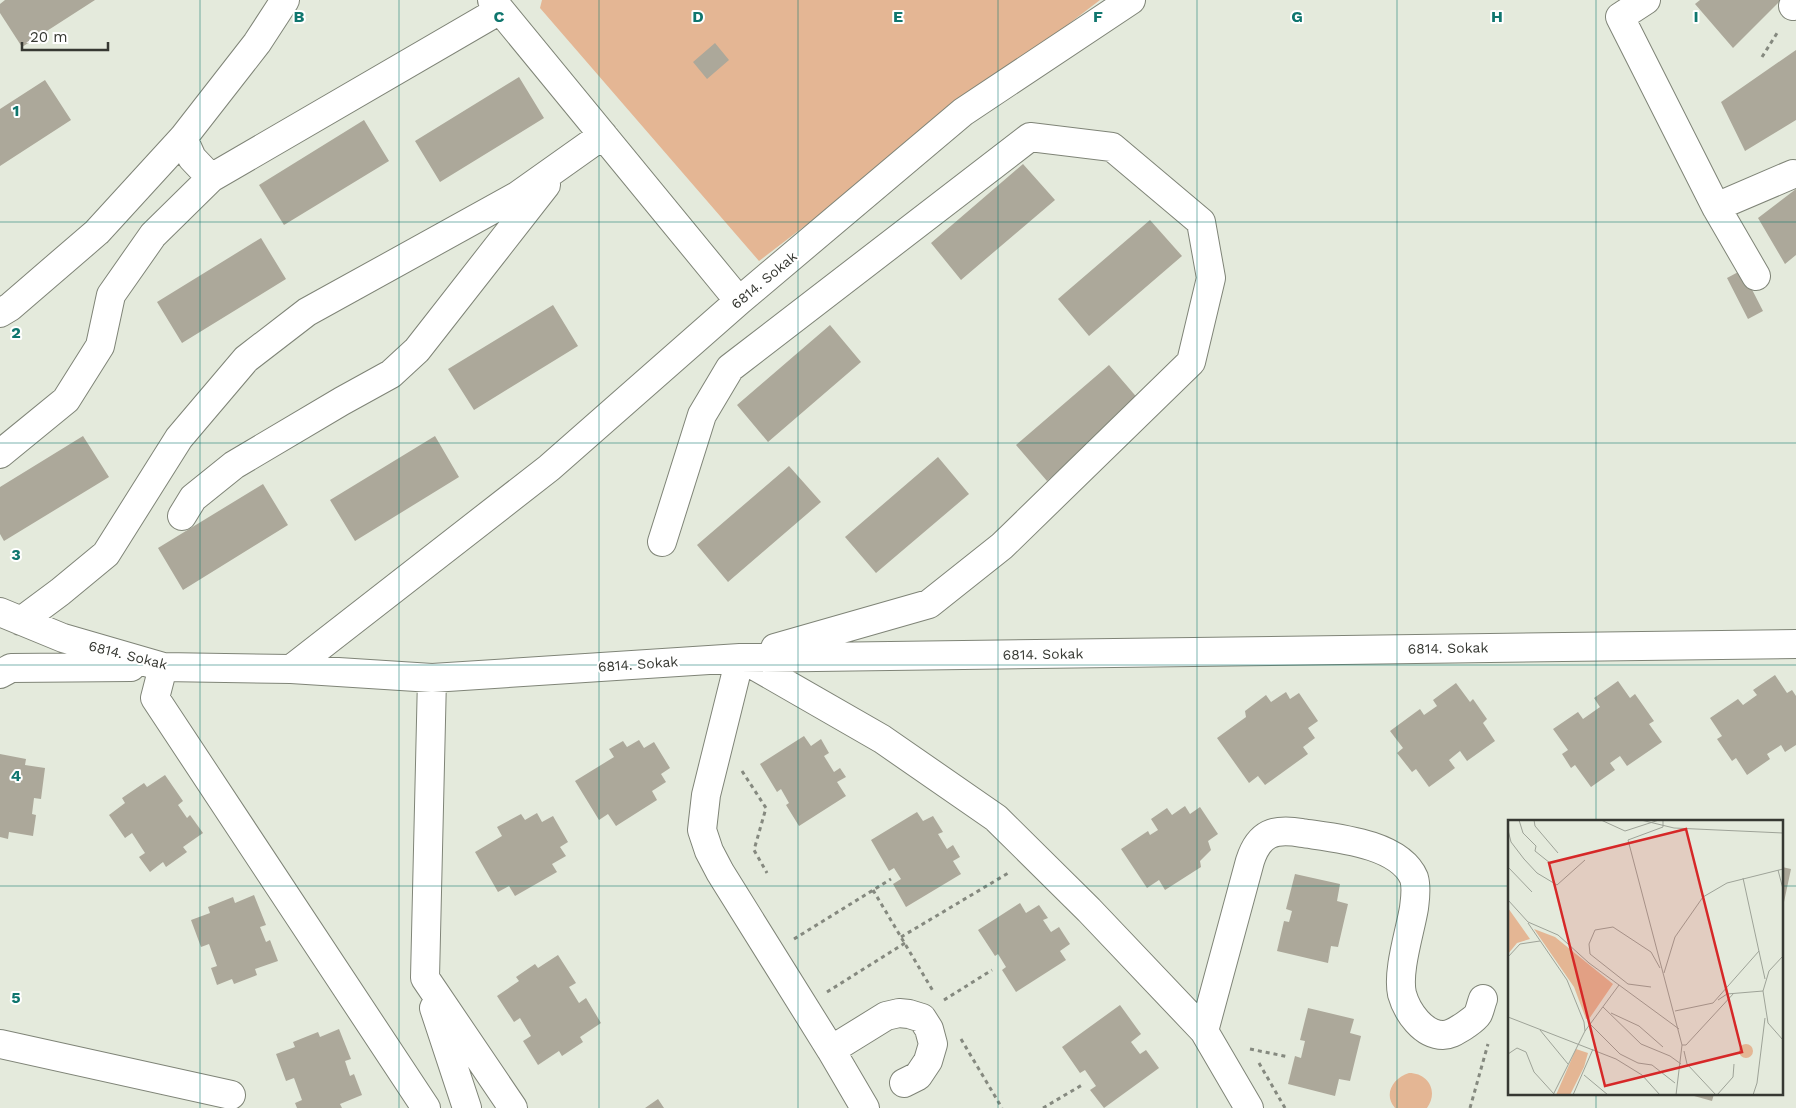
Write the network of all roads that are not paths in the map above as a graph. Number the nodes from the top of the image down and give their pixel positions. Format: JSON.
{"nodes":[{"id":1,"x":285,"y":0,"type":"edge"},
{"id":2,"x":1131,"y":0,"type":"edge"},
{"id":3,"x":1646,"y":0,"type":"edge"},
{"id":4,"x":496,"y":5,"type":"edge"},
{"id":5,"x":603,"y":135,"type":"junction"},
{"id":6,"x":183,"y":138,"type":"junction"},
{"id":7,"x":563,"y":164,"type":"junction"},
{"id":8,"x":1793,"y":174,"type":"dead end"},
{"id":9,"x":211,"y":178,"type":"junction"},
{"id":10,"x":1716,"y":206,"type":"junction"},
{"id":11,"x":1756,"y":276,"type":"dead end"},
{"id":12,"x":739,"y":301,"type":"junction"},
{"id":13,"x":0,"y":312,"type":"edge"},
{"id":14,"x":0,"y":454,"type":"edge"},
{"id":15,"x":182,"y":516,"type":"dead end"},
{"id":16,"x":662,"y":542,"type":"dead end"},
{"id":17,"x":11,"y":616,"type":"edge"},
{"id":18,"x":1796,"y":644,"type":"edge"},
{"id":19,"x":740,"y":658,"type":"junction"},
{"id":20,"x":163,"y":666,"type":"junction"},
{"id":21,"x":291,"y":670,"type":"junction"},
{"id":22,"x":0,"y":674,"type":"edge"},
{"id":23,"x":432,"y":678,"type":"junction"},
{"id":24,"x":424,"y":978,"type":"junction"},
{"id":25,"x":1482,"y":1000,"type":"dead end"},
{"id":26,"x":1204,"y":1031,"type":"junction"},
{"id":27,"x":0,"y":1044,"type":"edge"},
{"id":28,"x":831,"y":1050,"type":"junction"},
{"id":29,"x":904,"y":1083,"type":"dead end"},
{"id":30,"x":231,"y":1096,"type":"dead end"},
{"id":31,"x":426,"y":1108,"type":"edge"},
{"id":32,"x":467,"y":1108,"type":"edge"},
{"id":33,"x":513,"y":1108,"type":"edge"},
{"id":34,"x":865,"y":1108,"type":"edge"},
{"id":35,"x":1248,"y":1108,"type":"edge"}],
"edges":[{"from":1,"to":6,"type":"street"},
{"from":2,"to":12,"type":"street","name":"6814. Sokak"},
{"from":3,"to":10,"type":"street"},
{"from":4,"to":5,"type":"street"},
{"from":4,"to":9,"type":"street"},
{"from":5,"to":7,"type":"street"},
{"from":5,"to":12,"type":"street"},
{"from":6,"to":9,"type":"street"},
{"from":6,"to":13,"type":"street"},
{"from":7,"to":15,"type":"street"},
{"from":7,"to":17,"type":"street"},
{"from":8,"to":10,"type":"street"},
{"from":9,"to":14,"type":"street"},
{"from":10,"to":11,"type":"street"},
{"from":12,"to":21,"type":"street","name":"6814. Sokak"},
{"from":16,"to":19,"type":"street"},
{"from":17,"to":20,"type":"street","name":"6814. Sokak"},
{"from":18,"to":19,"type":"street","name":"6814. Sokak"},
{"from":19,"to":23,"type":"street","name":"6814. Sokak"},
{"from":19,"to":26,"type":"street"},
{"from":19,"to":28,"type":"street"},
{"from":20,"to":21,"type":"street","name":"6814. Sokak"},
{"from":20,"to":22,"type":"street"},
{"from":20,"to":31,"type":"street"},
{"from":21,"to":23,"type":"street","name":"6814. Sokak"},
{"from":23,"to":24,"type":"street"},
{"from":24,"to":32,"type":"street"},
{"from":24,"to":33,"type":"street"},
{"from":25,"to":26,"type":"street"},
{"from":26,"to":35,"type":"street"},
{"from":27,"to":30,"type":"street"},
{"from":28,"to":29,"type":"street"},
{"from":28,"to":34,"type":"street"}]}
